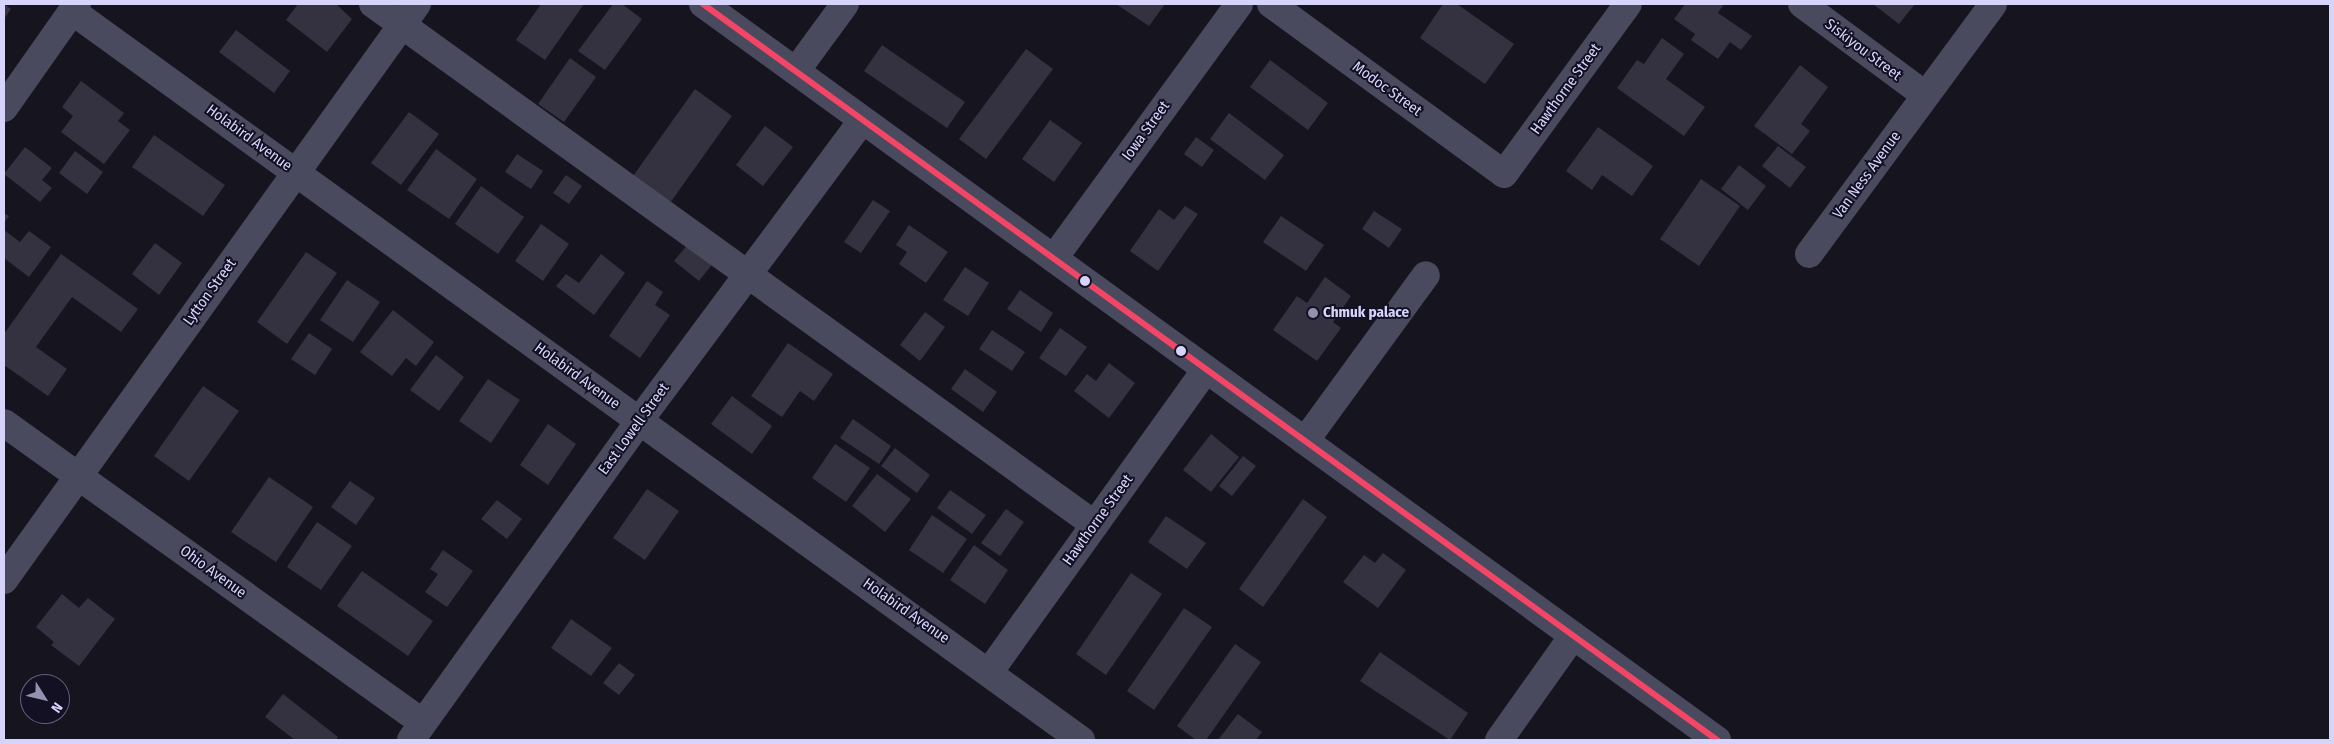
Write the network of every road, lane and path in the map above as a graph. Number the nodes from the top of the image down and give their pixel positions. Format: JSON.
{"nodes":[{"id":1,"x":373,"y":4,"type":"edge"},
{"id":2,"x":703,"y":4,"type":"edge"},
{"id":3,"x":845,"y":4,"type":"edge"},
{"id":4,"x":1239,"y":4,"type":"edge"},
{"id":5,"x":1271,"y":4,"type":"edge"},
{"id":6,"x":1628,"y":4,"type":"edge"},
{"id":7,"x":1802,"y":4,"type":"edge"},
{"id":8,"x":1993,"y":4,"type":"edge"},
{"id":9,"x":74,"y":7,"type":"edge"},
{"id":10,"x":409,"y":15,"type":"edge"},
{"id":11,"x":796,"y":71,"type":"junction"},
{"id":12,"x":1925,"y":95,"type":"junction"},
{"id":13,"x":4,"y":108,"type":"edge"},
{"id":14,"x":862,"y":121,"type":"junction"},
{"id":15,"x":296,"y":172,"type":"junction"},
{"id":16,"x":1504,"y":174,"type":"joint"},
{"id":17,"x":1809,"y":254,"type":"dead end"},
{"id":18,"x":1054,"y":258,"type":"junction"},
{"id":19,"x":749,"y":276,"type":"junction"},
{"id":20,"x":1426,"y":276,"type":"dead end"},
{"id":21,"x":1206,"y":369,"type":"junction"},
{"id":22,"x":638,"y":421,"type":"junction"},
{"id":23,"x":4,"y":423,"type":"edge"},
{"id":24,"x":1305,"y":441,"type":"junction"},
{"id":25,"x":78,"y":476,"type":"junction"},
{"id":26,"x":1095,"y":525,"type":"junction"},
{"id":27,"x":4,"y":580,"type":"edge"},
{"id":28,"x":1573,"y":636,"type":"junction"},
{"id":29,"x":990,"y":671,"type":"junction"},
{"id":30,"x":416,"y":731,"type":"edge"},
{"id":31,"x":1082,"y":740,"type":"edge"},
{"id":32,"x":1499,"y":740,"type":"edge"},
{"id":33,"x":1717,"y":740,"type":"edge"}],
"edges":[{"from":1,"to":10,"type":"street"},
{"from":2,"to":11,"type":"street"},
{"from":3,"to":11,"type":"street"},
{"from":4,"to":18,"type":"street","name":"Iowa Street"},
{"from":5,"to":16,"type":"street","name":"Modoc Street"},
{"from":6,"to":16,"type":"street","name":"Hawthorne Street"},
{"from":7,"to":12,"type":"street","name":"Siskiyou Street"},
{"from":8,"to":12,"type":"street","name":"Van Ness Avenue"},
{"from":9,"to":13,"type":"street"},
{"from":9,"to":15,"type":"street","name":"Holabird Avenue"},
{"from":10,"to":15,"type":"street","name":"Lytton Street"},
{"from":10,"to":19,"type":"street"},
{"from":11,"to":14,"type":"street"},
{"from":12,"to":17,"type":"street","name":"Van Ness Avenue"},
{"from":14,"to":18,"type":"street"},
{"from":14,"to":19,"type":"street","name":"East Lowell Street"},
{"from":15,"to":22,"type":"street","name":"Holabird Avenue"},
{"from":15,"to":25,"type":"street","name":"Lytton Street"},
{"from":18,"to":21,"type":"street"},
{"from":19,"to":22,"type":"street","name":"East Lowell Street"},
{"from":19,"to":26,"type":"street"},
{"from":20,"to":24,"type":"street"},
{"from":21,"to":24,"type":"street"},
{"from":21,"to":26,"type":"street","name":"Hawthorne Street"},
{"from":22,"to":29,"type":"street","name":"Holabird Avenue"},
{"from":22,"to":30,"type":"street","name":"East Lowell Street"},
{"from":23,"to":25,"type":"street","name":"Ohio Avenue"},
{"from":24,"to":28,"type":"street"},
{"from":25,"to":27,"type":"street","name":"Lytton Street"},
{"from":25,"to":30,"type":"street","name":"Ohio Avenue"},
{"from":26,"to":29,"type":"street","name":"Hawthorne Street"},
{"from":28,"to":32,"type":"street"},
{"from":28,"to":33,"type":"street"},
{"from":29,"to":31,"type":"street","name":"Holabird Avenue"}]}
